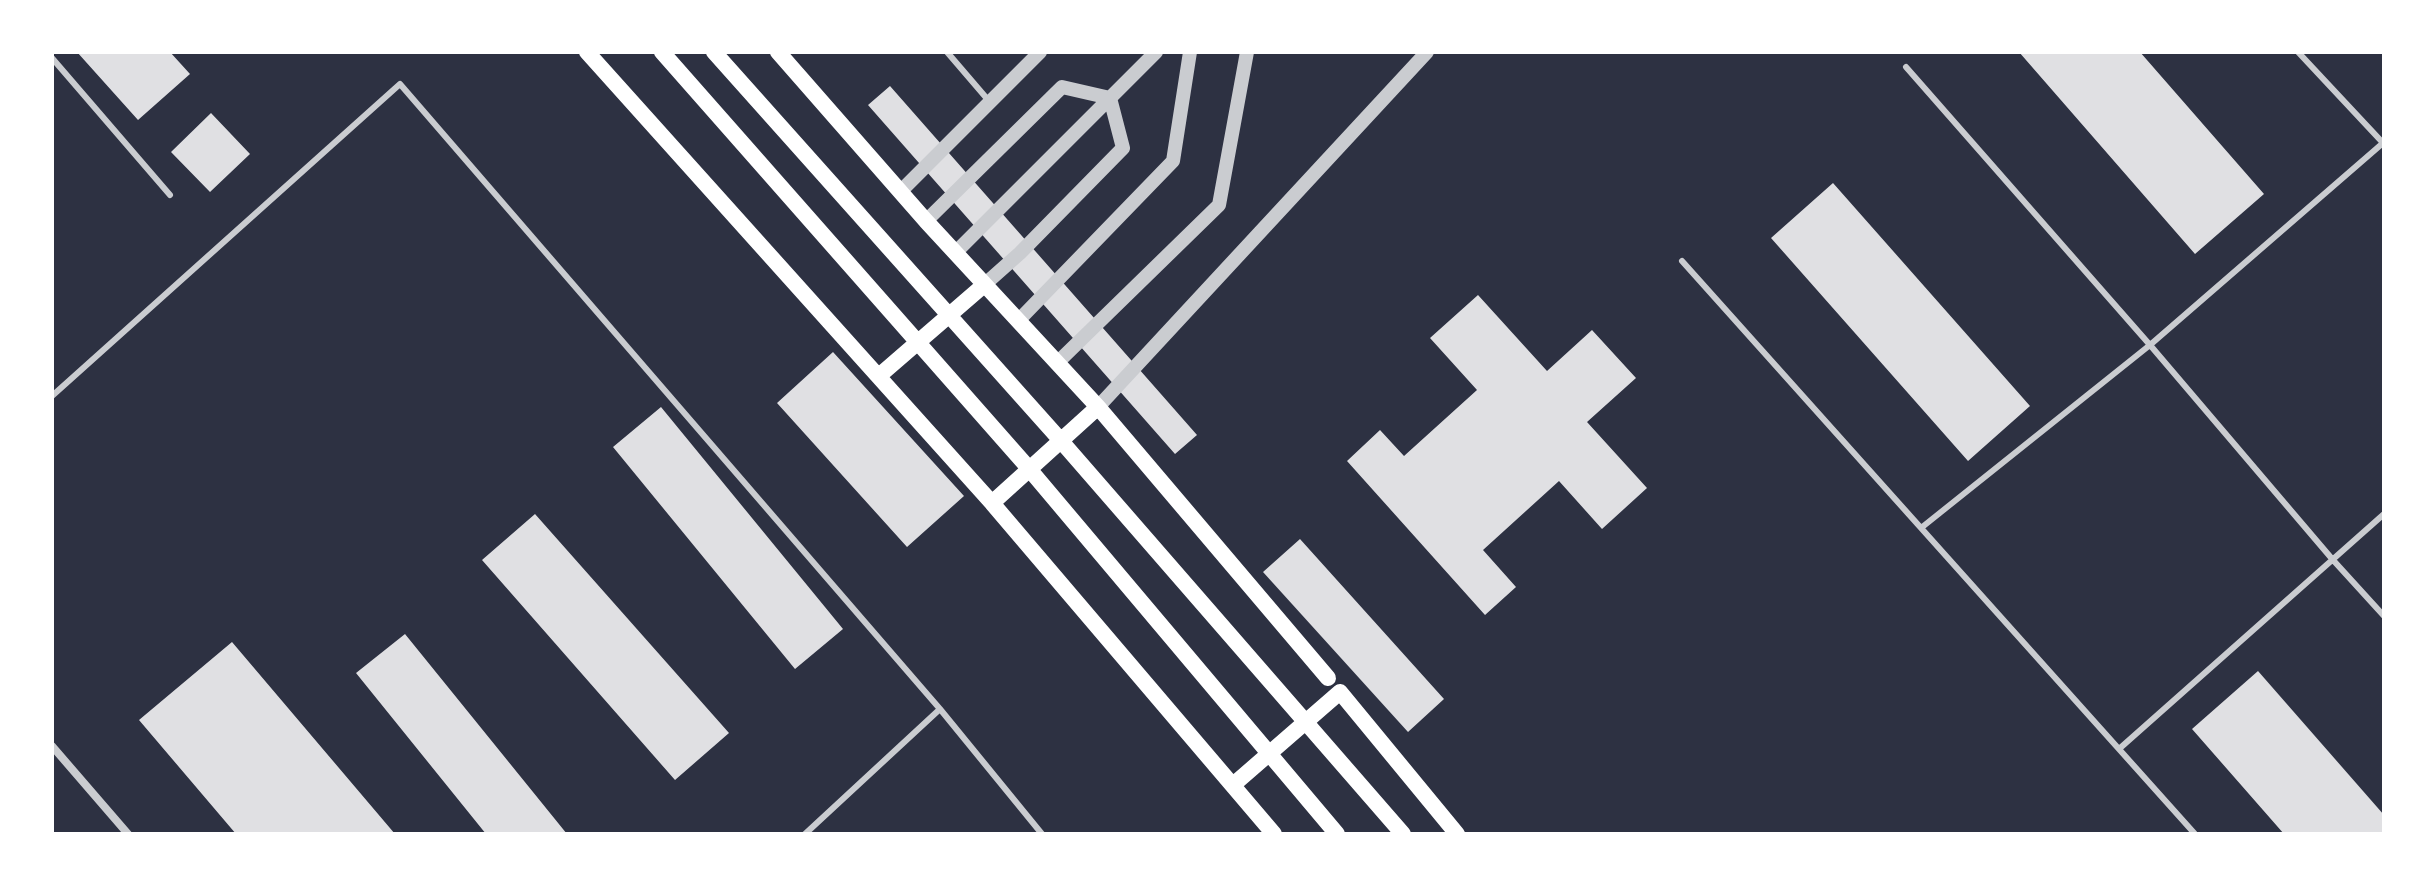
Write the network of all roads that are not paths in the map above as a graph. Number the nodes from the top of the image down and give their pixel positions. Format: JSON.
{"nodes":[{"id":1,"x":587,"y":52,"type":"edge"},
{"id":2,"x":662,"y":52,"type":"edge"},
{"id":3,"x":714,"y":52,"type":"edge"},
{"id":4,"x":778,"y":52,"type":"edge"},
{"id":5,"x":947,"y":52,"type":"edge"},
{"id":6,"x":1040,"y":52,"type":"edge"},
{"id":7,"x":1156,"y":52,"type":"edge"},
{"id":8,"x":1190,"y":52,"type":"edge"},
{"id":9,"x":1247,"y":52,"type":"edge"},
{"id":10,"x":1427,"y":52,"type":"edge"},
{"id":11,"x":2298,"y":52,"type":"edge"},
{"id":12,"x":52,"y":58,"type":"edge"},
{"id":13,"x":1906,"y":67,"type":"dead end"},
{"id":14,"x":1110,"y":98,"type":"junction"},
{"id":15,"x":990,"y":102,"type":"junction"},
{"id":16,"x":2384,"y":144,"type":"edge"},
{"id":17,"x":901,"y":191,"type":"junction"},
{"id":18,"x":170,"y":195,"type":"dead end"},
{"id":19,"x":926,"y":221,"type":"junction"},
{"id":20,"x":955,"y":253,"type":"junction"},
{"id":21,"x":1682,"y":261,"type":"dead end"},
{"id":22,"x":984,"y":285,"type":"junction"},
{"id":23,"x":1018,"y":321,"type":"junction"},
{"id":24,"x":2150,"y":345,"type":"junction"},
{"id":25,"x":1057,"y":363,"type":"junction"},
{"id":26,"x":880,"y":375,"type":"junction"},
{"id":27,"x":52,"y":396,"type":"edge"},
{"id":28,"x":1098,"y":407,"type":"junction"},
{"id":29,"x":992,"y":503,"type":"junction"},
{"id":30,"x":2384,"y":514,"type":"edge"},
{"id":31,"x":1921,"y":528,"type":"junction"},
{"id":32,"x":2333,"y":560,"type":"junction"},
{"id":33,"x":2384,"y":616,"type":"edge"},
{"id":34,"x":1328,"y":678,"type":"dead end"},
{"id":35,"x":940,"y":709,"type":"junction"},
{"id":36,"x":52,"y":746,"type":"edge"},
{"id":37,"x":2119,"y":749,"type":"junction"},
{"id":38,"x":1233,"y":785,"type":"junction"},
{"id":39,"x":128,"y":834,"type":"edge"},
{"id":40,"x":805,"y":834,"type":"edge"},
{"id":41,"x":1042,"y":834,"type":"edge"},
{"id":42,"x":1274,"y":834,"type":"edge"},
{"id":43,"x":1337,"y":834,"type":"edge"},
{"id":44,"x":1403,"y":834,"type":"edge"},
{"id":45,"x":1457,"y":834,"type":"edge"},
{"id":46,"x":2195,"y":834,"type":"edge"}],
"edges":[{"from":1,"to":26,"type":"main road"},
{"from":2,"to":43,"type":"main road"},
{"from":3,"to":44,"type":"main road"},
{"from":4,"to":17,"type":"main road"},
{"from":5,"to":15,"type":"lane"},
{"from":6,"to":15,"type":"street"},
{"from":7,"to":14,"type":"street"},
{"from":8,"to":23,"type":"street"},
{"from":9,"to":25,"type":"street"},
{"from":10,"to":28,"type":"street"},
{"from":11,"to":16,"type":"lane"},
{"from":12,"to":18,"type":"lane"},
{"from":13,"to":24,"type":"lane"},
{"from":14,"to":19,"type":"street"},
{"from":14,"to":20,"type":"street"},
{"from":14,"to":22,"type":"street"},
{"from":15,"to":17,"type":"street"},
{"from":16,"to":24,"type":"lane"},
{"from":17,"to":19,"type":"main road"},
{"from":19,"to":20,"type":"main road"},
{"from":20,"to":22,"type":"main road"},
{"from":21,"to":31,"type":"lane"},
{"from":22,"to":23,"type":"main road"},
{"from":22,"to":26,"type":"main road"},
{"from":23,"to":25,"type":"main road"},
{"from":24,"to":31,"type":"lane"},
{"from":24,"to":32,"type":"lane"},
{"from":25,"to":28,"type":"main road"},
{"from":26,"to":29,"type":"main road"},
{"from":27,"to":35,"type":"lane"},
{"from":28,"to":29,"type":"main road"},
{"from":28,"to":34,"type":"main road"},
{"from":29,"to":38,"type":"main road"},
{"from":30,"to":32,"type":"lane"},
{"from":31,"to":37,"type":"lane"},
{"from":32,"to":33,"type":"lane"},
{"from":32,"to":37,"type":"lane"},
{"from":35,"to":40,"type":"lane"},
{"from":35,"to":41,"type":"lane"},
{"from":36,"to":39,"type":"street"},
{"from":37,"to":46,"type":"lane"},
{"from":38,"to":42,"type":"main road"},
{"from":38,"to":45,"type":"main road"}]}
